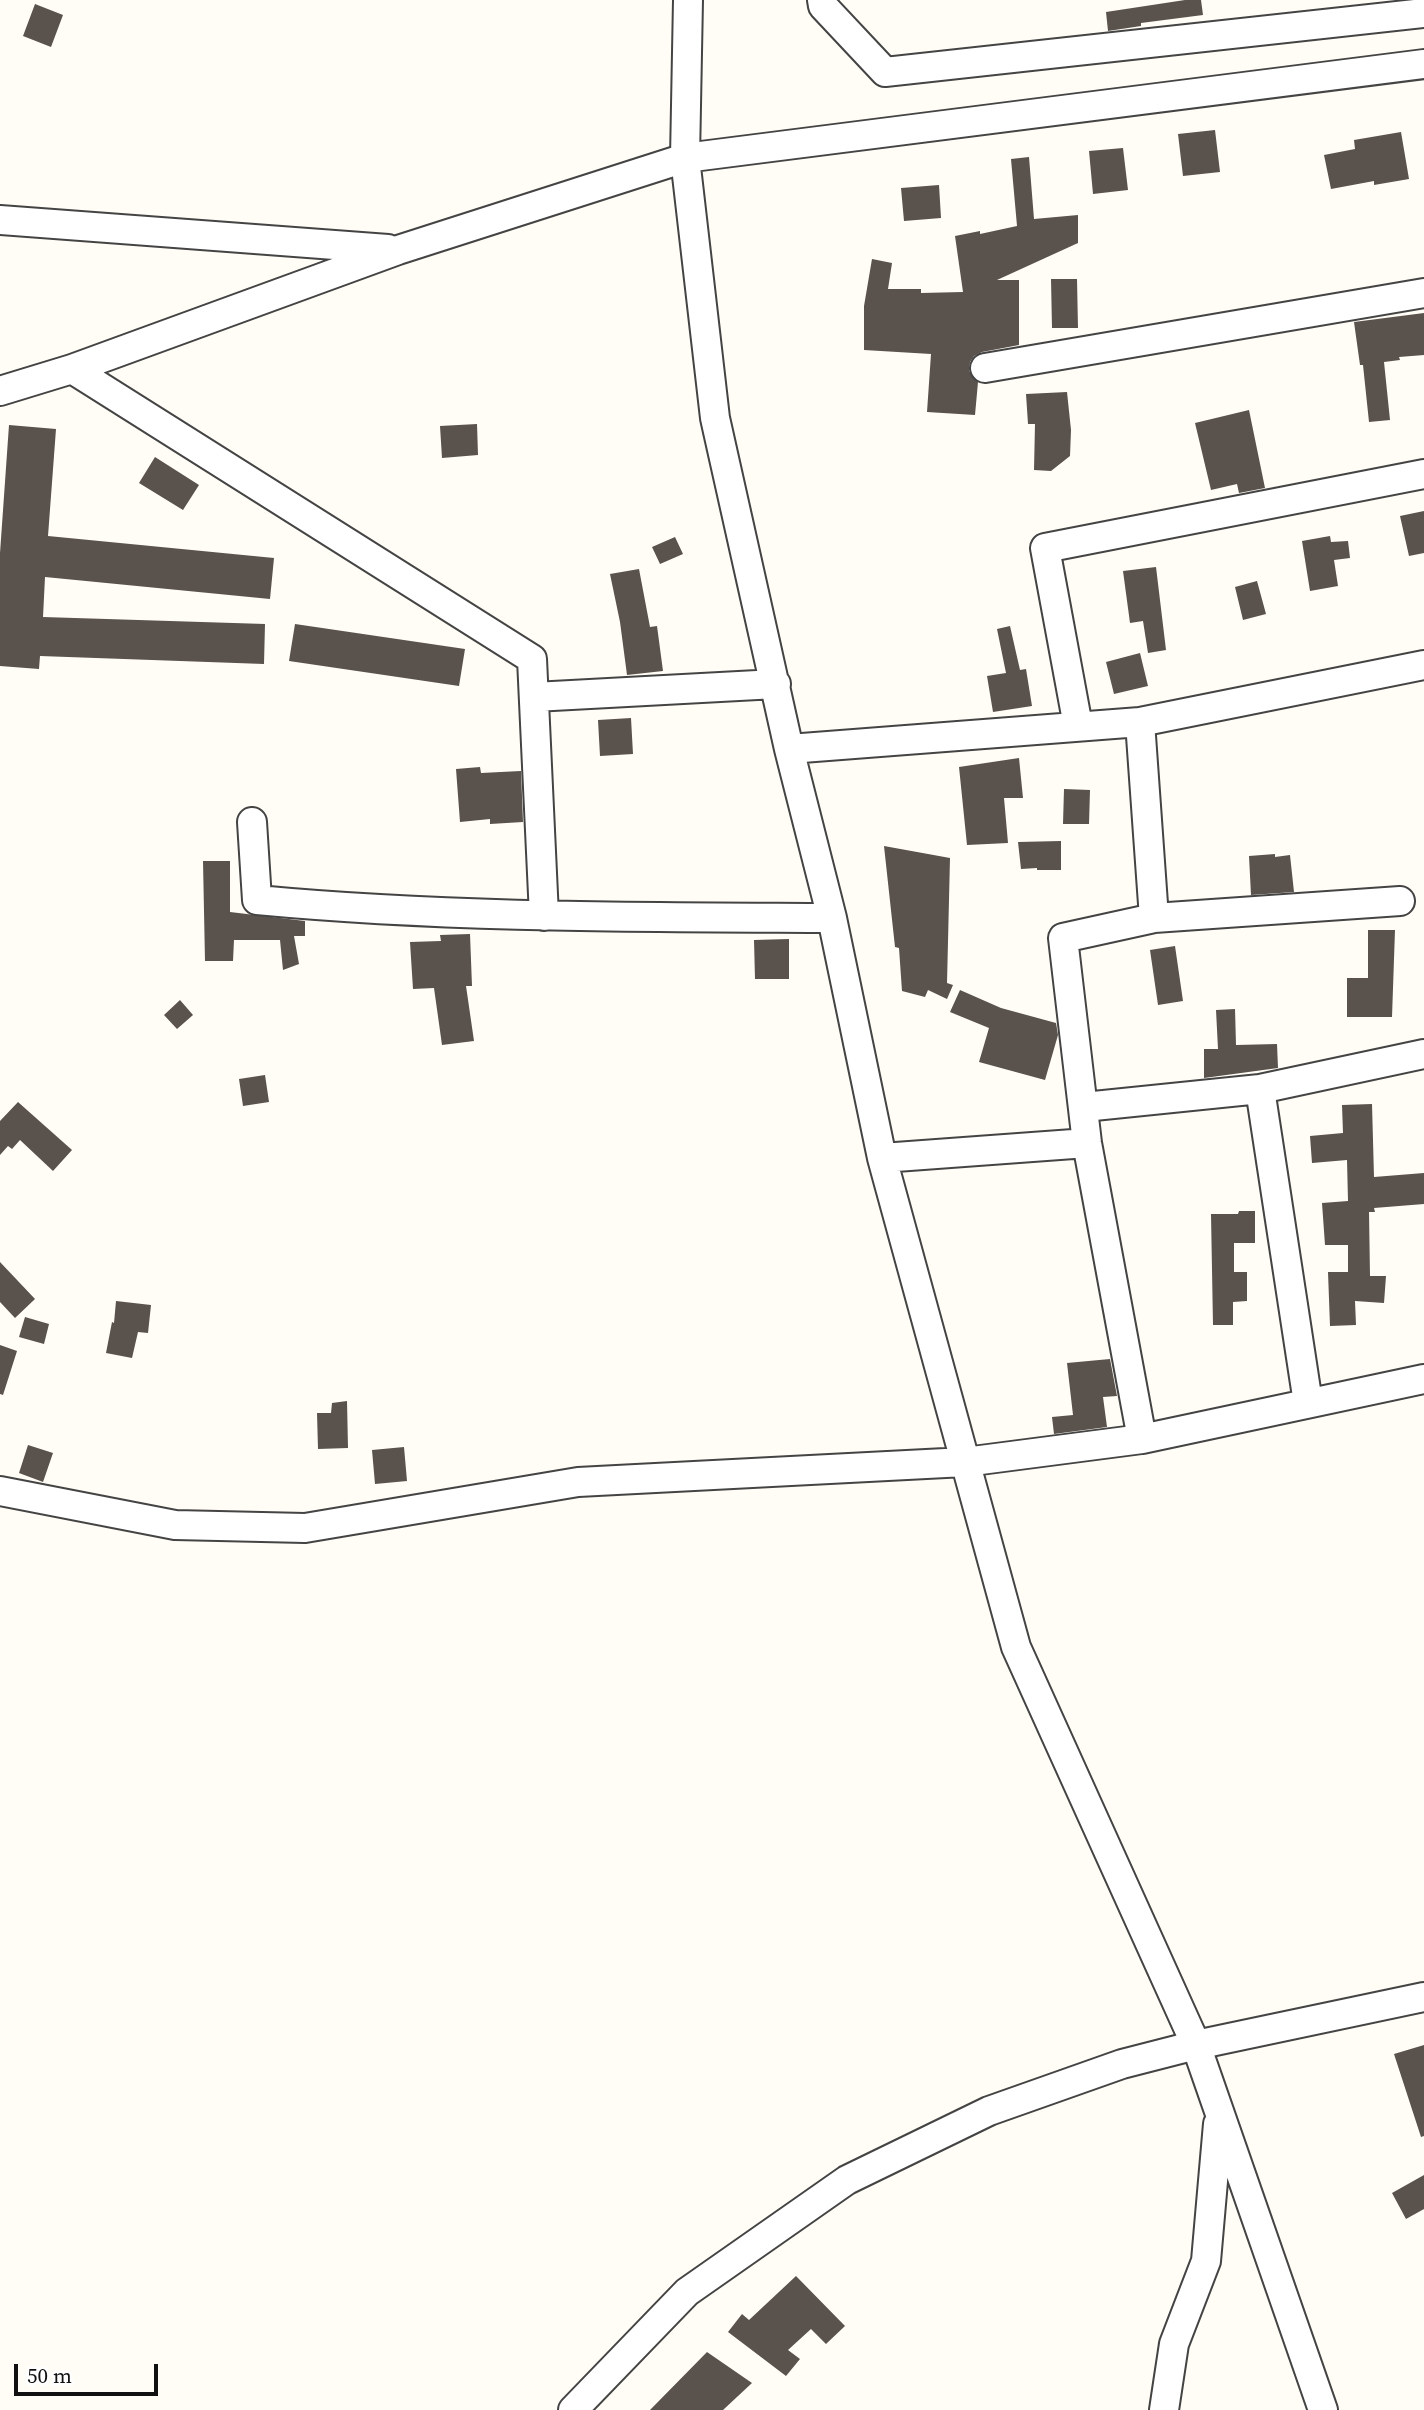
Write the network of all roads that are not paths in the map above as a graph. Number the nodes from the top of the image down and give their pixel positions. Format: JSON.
{"nodes":[{"id":1,"x":688,"y":0,"type":"edge"},
{"id":2,"x":822,"y":0,"type":"edge"},
{"id":3,"x":1424,"y":13,"type":"edge"},
{"id":4,"x":1424,"y":64,"type":"edge"},
{"id":5,"x":685,"y":158,"type":"junction"},
{"id":6,"x":0,"y":220,"type":"edge"},
{"id":7,"x":398,"y":250,"type":"junction"},
{"id":8,"x":1424,"y":293,"type":"edge"},
{"id":9,"x":985,"y":368,"type":"dead end"},
{"id":10,"x":72,"y":369,"type":"junction"},
{"id":11,"x":0,"y":391,"type":"edge"},
{"id":12,"x":1424,"y":474,"type":"edge"},
{"id":13,"x":1424,"y":665,"type":"edge"},
{"id":14,"x":776,"y":684,"type":"junction"},
{"id":15,"x":534,"y":697,"type":"junction"},
{"id":16,"x":1140,"y":722,"type":"junction"},
{"id":17,"x":1078,"y":726,"type":"junction"},
{"id":18,"x":789,"y":749,"type":"junction"},
{"id":19,"x":252,"y":822,"type":"dead end"},
{"id":20,"x":1399,"y":901,"type":"dead end"},
{"id":21,"x":544,"y":916,"type":"junction"},
{"id":22,"x":832,"y":918,"type":"junction"},
{"id":23,"x":1154,"y":918,"type":"junction"},
{"id":24,"x":1424,"y":1054,"type":"edge"},
{"id":25,"x":1260,"y":1090,"type":"junction"},
{"id":26,"x":1084,"y":1107,"type":"junction"},
{"id":27,"x":1087,"y":1143,"type":"junction"},
{"id":28,"x":882,"y":1158,"type":"junction"},
{"id":29,"x":1424,"y":1379,"type":"edge"},
{"id":30,"x":1308,"y":1403,"type":"junction"},
{"id":31,"x":1142,"y":1439,"type":"junction"},
{"id":32,"x":965,"y":1462,"type":"junction"},
{"id":33,"x":0,"y":1491,"type":"edge"},
{"id":34,"x":1424,"y":1997,"type":"edge"},
{"id":35,"x":1196,"y":2045,"type":"junction"},
{"id":36,"x":1219,"y":2115,"type":"junction"},
{"id":37,"x":573,"y":2410,"type":"edge"},
{"id":38,"x":1164,"y":2410,"type":"edge"},
{"id":39,"x":1323,"y":2410,"type":"edge"}],
"edges":[{"from":1,"to":5,"type":"street"},
{"from":2,"to":3,"type":"street"},
{"from":4,"to":5,"type":"street"},
{"from":5,"to":7,"type":"street"},
{"from":5,"to":14,"type":"street"},
{"from":6,"to":7,"type":"street"},
{"from":7,"to":10,"type":"street"},
{"from":8,"to":9,"type":"street"},
{"from":10,"to":11,"type":"street"},
{"from":10,"to":15,"type":"street"},
{"from":12,"to":17,"type":"street"},
{"from":13,"to":16,"type":"street"},
{"from":14,"to":15,"type":"street"},
{"from":14,"to":18,"type":"street"},
{"from":15,"to":21,"type":"street"},
{"from":16,"to":17,"type":"street"},
{"from":16,"to":23,"type":"street"},
{"from":17,"to":18,"type":"street"},
{"from":18,"to":22,"type":"street"},
{"from":19,"to":21,"type":"street"},
{"from":20,"to":23,"type":"street"},
{"from":21,"to":22,"type":"street"},
{"from":22,"to":28,"type":"street"},
{"from":23,"to":26,"type":"street"},
{"from":24,"to":25,"type":"street"},
{"from":25,"to":26,"type":"street"},
{"from":25,"to":30,"type":"street"},
{"from":26,"to":27,"type":"street"},
{"from":27,"to":28,"type":"street"},
{"from":27,"to":31,"type":"street"},
{"from":28,"to":32,"type":"street"},
{"from":29,"to":30,"type":"street"},
{"from":30,"to":31,"type":"street"},
{"from":31,"to":32,"type":"street"},
{"from":32,"to":33,"type":"street"},
{"from":32,"to":35,"type":"street"},
{"from":34,"to":35,"type":"street"},
{"from":35,"to":36,"type":"street"},
{"from":35,"to":37,"type":"street"},
{"from":36,"to":38,"type":"street"},
{"from":36,"to":39,"type":"street"}]}
